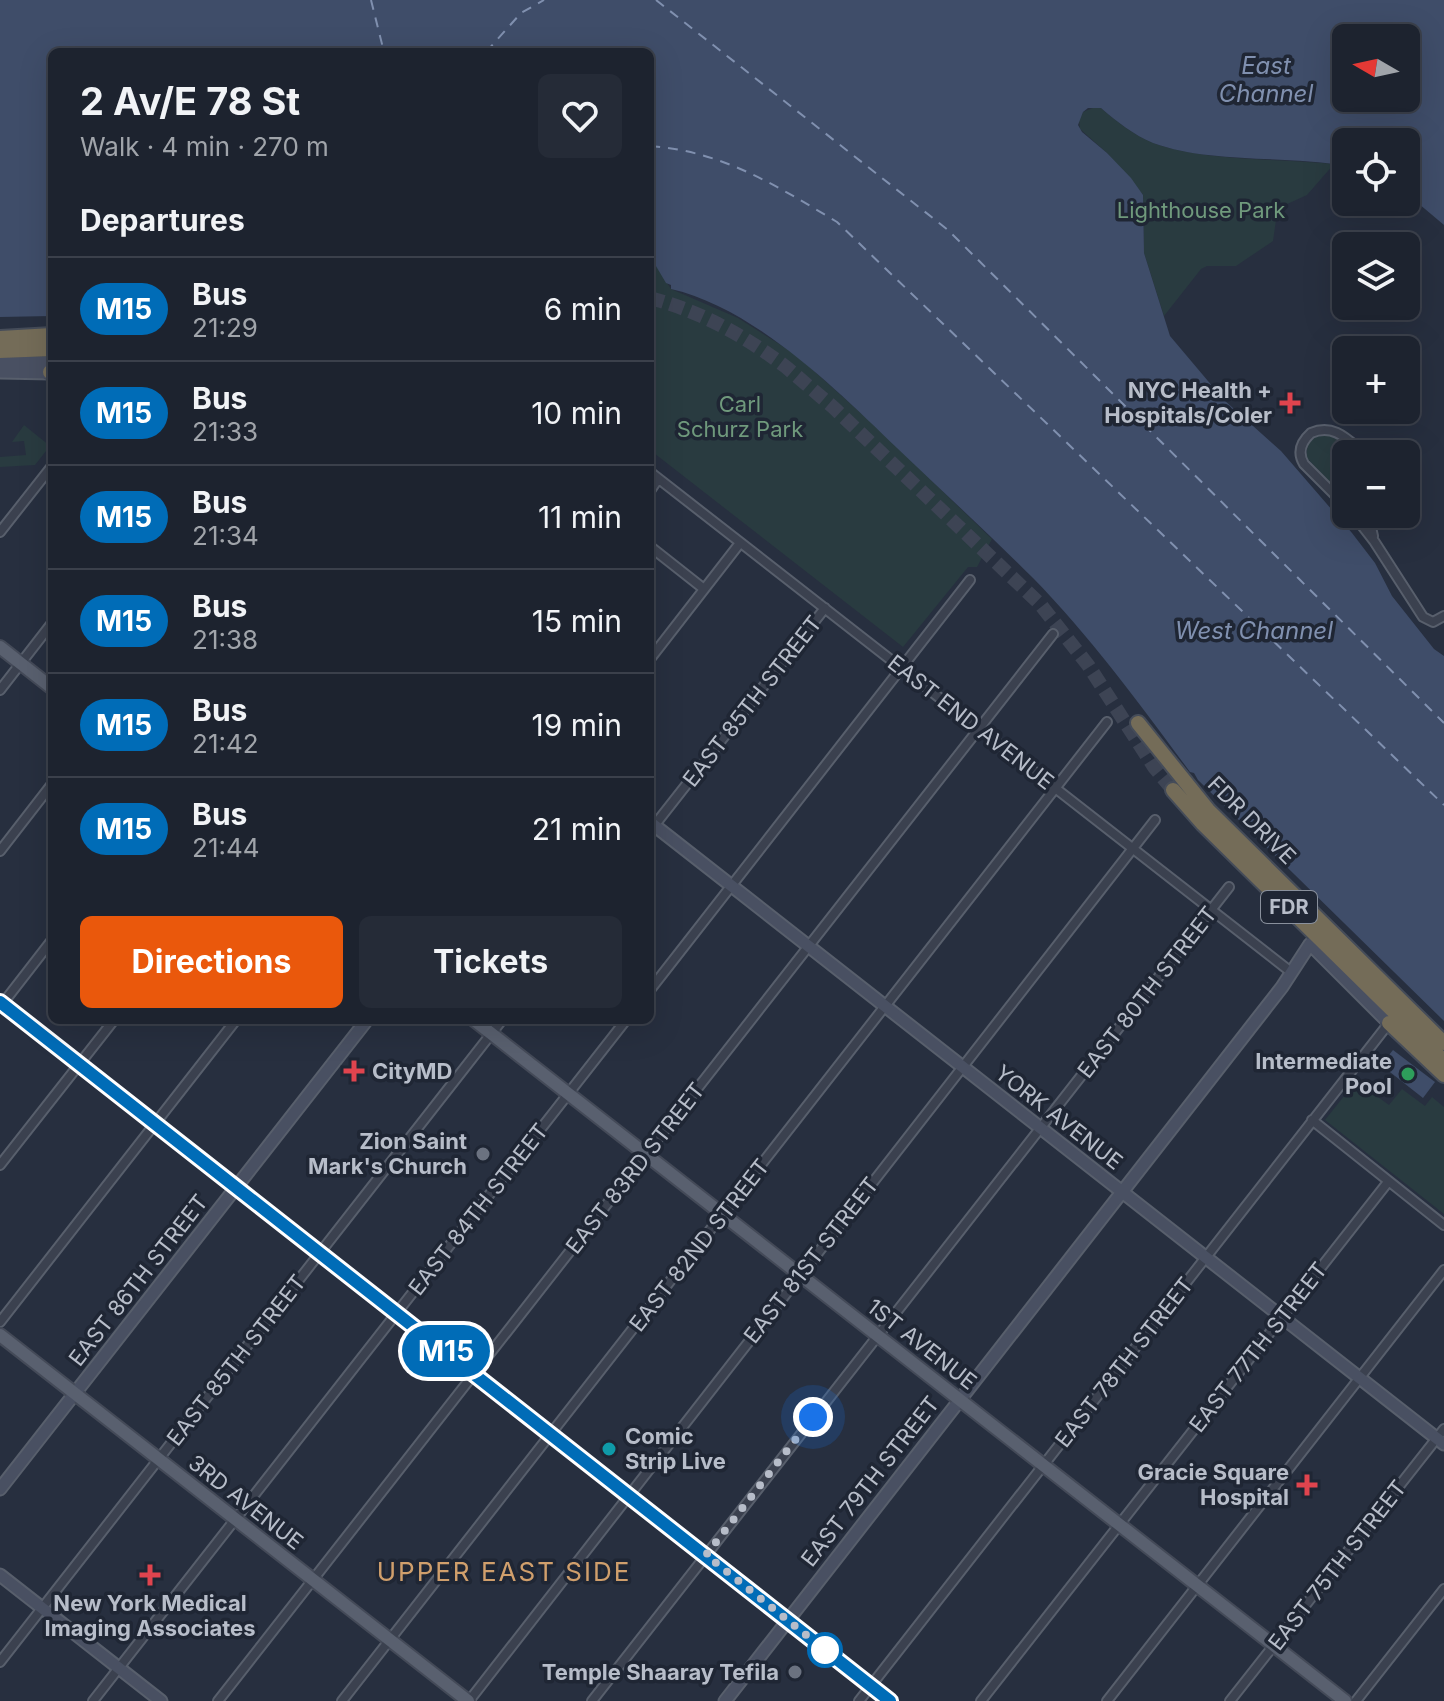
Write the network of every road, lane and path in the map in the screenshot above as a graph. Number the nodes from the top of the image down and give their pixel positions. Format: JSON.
{"nodes":[{"id":1,"x":48,"y":335,"type":"edge"},
{"id":2,"x":0,"y":338,"type":"edge"},
{"id":3,"x":48,"y":350,"type":"edge"},
{"id":4,"x":2,"y":366,"type":"edge"},
{"id":5,"x":48,"y":370,"type":"edge"},
{"id":6,"x":1348,"y":440,"type":"edge"},
{"id":7,"x":48,"y":471,"type":"edge"},
{"id":8,"x":654,"y":476,"type":"edge"},
{"id":9,"x":658,"y":479,"type":"junction"},
{"id":10,"x":654,"y":485,"type":"edge"},
{"id":11,"x":1332,"y":490,"type":"edge"},
{"id":12,"x":1364,"y":528,"type":"edge"},
{"id":13,"x":1371,"y":528,"type":"edge"},
{"id":14,"x":0,"y":532,"type":"edge"},
{"id":15,"x":1374,"y":541,"type":"junction"},
{"id":16,"x":740,"y":543,"type":"junction"},
{"id":17,"x":654,"y":550,"type":"edge"},
{"id":18,"x":970,"y":580,"type":"dead end"},
{"id":19,"x":704,"y":589,"type":"junction"},
{"id":20,"x":825,"y":608,"type":"junction"},
{"id":21,"x":1444,"y":616,"type":"edge"},
{"id":22,"x":48,"y":628,"type":"edge"},
{"id":23,"x":1053,"y":634,"type":"dead end"},
{"id":24,"x":0,"y":647,"type":"edge"},
{"id":25,"x":654,"y":654,"type":"edge"},
{"id":26,"x":21,"y":663,"type":"junction"},
{"id":27,"x":901,"y":668,"type":"junction"},
{"id":28,"x":48,"y":685,"type":"edge"},
{"id":29,"x":0,"y":690,"type":"edge"},
{"id":30,"x":1107,"y":722,"type":"dead end"},
{"id":31,"x":1138,"y":723,"type":"dead end"},
{"id":32,"x":979,"y":729,"type":"junction"},
{"id":33,"x":48,"y":789,"type":"edge"},
{"id":34,"x":1056,"y":789,"type":"junction"},
{"id":35,"x":1173,"y":790,"type":"tunnel mouth"},
{"id":36,"x":1155,"y":820,"type":"dead end"},
{"id":37,"x":654,"y":823,"type":"edge"},
{"id":38,"x":654,"y":827,"type":"edge"},
{"id":39,"x":1133,"y":849,"type":"junction"},
{"id":40,"x":0,"y":851,"type":"edge"},
{"id":41,"x":731,"y":885,"type":"junction"},
{"id":42,"x":1229,"y":887,"type":"dead end"},
{"id":43,"x":1211,"y":910,"type":"junction"},
{"id":44,"x":48,"y":945,"type":"edge"},
{"id":45,"x":809,"y":946,"type":"junction"},
{"id":46,"x":1291,"y":972,"type":"junction"},
{"id":47,"x":654,"y":985,"type":"edge"},
{"id":48,"x":1,"y":1005,"type":"edge"},
{"id":49,"x":886,"y":1006,"type":"junction"},
{"id":50,"x":1389,"y":1023,"type":"junction"},
{"id":51,"x":111,"y":1024,"type":"edge"},
{"id":52,"x":233,"y":1024,"type":"edge"},
{"id":53,"x":364,"y":1024,"type":"edge"},
{"id":54,"x":480,"y":1024,"type":"edge"},
{"id":55,"x":499,"y":1024,"type":"edge"},
{"id":56,"x":623,"y":1024,"type":"edge"},
{"id":57,"x":492,"y":1033,"type":"junction"},
{"id":58,"x":1444,"y":1043,"type":"edge"},
{"id":59,"x":1444,"y":1061,"type":"edge"},
{"id":60,"x":79,"y":1064,"type":"junction"},
{"id":61,"x":963,"y":1067,"type":"junction"},
{"id":62,"x":1444,"y":1075,"type":"edge"},
{"id":63,"x":569,"y":1093,"type":"junction"},
{"id":64,"x":1312,"y":1120,"type":"junction"},
{"id":65,"x":156,"y":1123,"type":"junction"},
{"id":66,"x":1040,"y":1127,"type":"junction"},
{"id":67,"x":646,"y":1154,"type":"junction"},
{"id":68,"x":0,"y":1165,"type":"edge"},
{"id":69,"x":1388,"y":1182,"type":"junction"},
{"id":70,"x":237,"y":1187,"type":"junction"},
{"id":71,"x":1122,"y":1192,"type":"junction"},
{"id":72,"x":723,"y":1214,"type":"junction"},
{"id":73,"x":1444,"y":1225,"type":"edge"},
{"id":74,"x":321,"y":1252,"type":"junction"},
{"id":75,"x":1205,"y":1257,"type":"junction"},
{"id":76,"x":1444,"y":1270,"type":"edge"},
{"id":77,"x":800,"y":1274,"type":"junction"},
{"id":78,"x":397,"y":1313,"type":"junction"},
{"id":79,"x":1281,"y":1318,"type":"junction"},
{"id":80,"x":0,"y":1322,"type":"edge"},
{"id":81,"x":877,"y":1334,"type":"junction"},
{"id":82,"x":0,"y":1335,"type":"edge"},
{"id":83,"x":475,"y":1373,"type":"junction"},
{"id":84,"x":1359,"y":1378,"type":"junction"},
{"id":85,"x":75,"y":1394,"type":"junction"},
{"id":86,"x":960,"y":1399,"type":"junction"},
{"id":87,"x":551,"y":1434,"type":"junction"},
{"id":88,"x":1442,"y":1437,"type":"edge"},
{"id":89,"x":158,"y":1459,"type":"junction"},
{"id":90,"x":1044,"y":1465,"type":"junction"},
{"id":91,"x":0,"y":1489,"type":"edge"},
{"id":92,"x":628,"y":1494,"type":"junction"},
{"id":93,"x":236,"y":1520,"type":"junction"},
{"id":94,"x":1120,"y":1524,"type":"junction"},
{"id":95,"x":706,"y":1555,"type":"junction"},
{"id":96,"x":0,"y":1575,"type":"edge"},
{"id":97,"x":313,"y":1580,"type":"junction"},
{"id":98,"x":1198,"y":1585,"type":"junction"},
{"id":99,"x":1444,"y":1589,"type":"edge"},
{"id":100,"x":42,"y":1608,"type":"junction"},
{"id":101,"x":787,"y":1620,"type":"junction"},
{"id":102,"x":390,"y":1640,"type":"junction"},
{"id":103,"x":1273,"y":1645,"type":"junction"},
{"id":104,"x":0,"y":1662,"type":"edge"},
{"id":105,"x":119,"y":1668,"type":"junction"},
{"id":106,"x":871,"y":1686,"type":"junction"},
{"id":107,"x":93,"y":1701,"type":"edge"},
{"id":108,"x":161,"y":1701,"type":"edge"},
{"id":109,"x":218,"y":1701,"type":"edge"},
{"id":110,"x":342,"y":1701,"type":"edge"},
{"id":111,"x":468,"y":1701,"type":"edge"},
{"id":112,"x":592,"y":1701,"type":"edge"},
{"id":113,"x":725,"y":1701,"type":"edge"},
{"id":114,"x":859,"y":1701,"type":"edge"},
{"id":115,"x":890,"y":1701,"type":"edge"},
{"id":116,"x":981,"y":1701,"type":"edge"},
{"id":117,"x":1107,"y":1701,"type":"edge"},
{"id":118,"x":1230,"y":1701,"type":"edge"},
{"id":119,"x":1345,"y":1701,"type":"edge"},
{"id":120,"x":1356,"y":1701,"type":"edge"}],
"edges":[{"from":1,"to":2,"type":"highway"},
{"from":3,"to":4,"type":"highway"},
{"from":4,"to":5,"type":"main road"},
{"from":6,"to":11,"type":"street"},
{"from":7,"to":14,"type":"street"},
{"from":8,"to":9,"type":"street","name":"EAST END AVENUE"},
{"from":9,"to":10,"type":"street"},
{"from":9,"to":16,"type":"street","name":"EAST END AVENUE"},
{"from":12,"to":15,"type":"street"},
{"from":13,"to":15,"type":"street"},
{"from":15,"to":21,"type":"street"},
{"from":16,"to":19,"type":"street"},
{"from":16,"to":20,"type":"street","name":"EAST END AVENUE"},
{"from":17,"to":19,"type":"street"},
{"from":18,"to":27,"type":"street"},
{"from":19,"to":25,"type":"street"},
{"from":20,"to":27,"type":"street","name":"EAST END AVENUE"},
{"from":20,"to":37,"type":"street","name":"EAST 85TH STREET"},
{"from":22,"to":26,"type":"street"},
{"from":23,"to":32,"type":"street","name":"EAST 83RD STREET"},
{"from":24,"to":26,"type":"main road"},
{"from":26,"to":28,"type":"main road"},
{"from":26,"to":29,"type":"street"},
{"from":27,"to":32,"type":"street","name":"EAST END AVENUE"},
{"from":27,"to":41,"type":"street"},
{"from":30,"to":34,"type":"street","name":"EAST 82ND STREET"},
{"from":31,"to":58,"type":"highway","name":"FDR DRIVE","number":"FDR"},
{"from":32,"to":34,"type":"street","name":"EAST END AVENUE"},
{"from":32,"to":45,"type":"street","name":"EAST 83RD STREET"},
{"from":33,"to":40,"type":"street"},
{"from":34,"to":39,"type":"street","name":"EAST END AVENUE"},
{"from":34,"to":49,"type":"street","name":"EAST 82ND STREET"},
{"from":35,"to":59,"type":"highway","name":"FDR DRIVE","number":"FDR"},
{"from":36,"to":39,"type":"street","name":"EAST 81ST STREET"},
{"from":38,"to":41,"type":"main road","name":"YORK AVENUE"},
{"from":39,"to":43,"type":"street","name":"EAST END AVENUE"},
{"from":39,"to":61,"type":"street","name":"EAST 81ST STREET"},
{"from":41,"to":45,"type":"main road","name":"YORK AVENUE"},
{"from":41,"to":47,"type":"street"},
{"from":42,"to":43,"type":"street","name":"EAST 80TH STREET"},
{"from":43,"to":46,"type":"street","name":"EAST END AVENUE"},
{"from":43,"to":66,"type":"street","name":"EAST 80TH STREET"},
{"from":44,"to":48,"type":"street"},
{"from":45,"to":49,"type":"main road","name":"YORK AVENUE"},
{"from":45,"to":67,"type":"street","name":"EAST 83RD STREET"},
{"from":46,"to":50,"type":"main road","name":"EAST 79TH STREET"},
{"from":46,"to":71,"type":"main road","name":"EAST 79TH STREET"},
{"from":48,"to":60,"type":"main road"},
{"from":49,"to":61,"type":"main road","name":"YORK AVENUE"},
{"from":49,"to":72,"type":"street","name":"EAST 82ND STREET"},
{"from":50,"to":62,"type":"highway"},
{"from":50,"to":64,"type":"street","name":"EAST 78TH STREET"},
{"from":51,"to":60,"type":"street"},
{"from":52,"to":65,"type":"street"},
{"from":53,"to":70,"type":"main road","name":"EAST 86TH STREET"},
{"from":54,"to":57,"type":"main road","name":"1ST AVENUE"},
{"from":55,"to":57,"type":"street","name":"EAST 85TH STREET"},
{"from":56,"to":63,"type":"street","name":"EAST 84TH STREET"},
{"from":57,"to":63,"type":"main road","name":"1ST AVENUE"},
{"from":57,"to":74,"type":"street","name":"EAST 85TH STREET"},
{"from":60,"to":65,"type":"main road"},
{"from":60,"to":68,"type":"street"},
{"from":61,"to":66,"type":"main road","name":"YORK AVENUE"},
{"from":61,"to":77,"type":"street","name":"EAST 81ST STREET"},
{"from":63,"to":67,"type":"main road","name":"1ST AVENUE"},
{"from":63,"to":78,"type":"street","name":"EAST 84TH STREET"},
{"from":64,"to":69,"type":"street"},
{"from":64,"to":75,"type":"street","name":"EAST 78TH STREET"},
{"from":65,"to":70,"type":"main road"},
{"from":65,"to":80,"type":"street"},
{"from":66,"to":71,"type":"main road","name":"YORK AVENUE"},
{"from":66,"to":81,"type":"street","name":"EAST 80TH STREET"},
{"from":67,"to":72,"type":"main road","name":"1ST AVENUE"},
{"from":67,"to":83,"type":"street","name":"EAST 83RD STREET"},
{"from":69,"to":73,"type":"street"},
{"from":69,"to":79,"type":"street","name":"EAST 77TH STREET"},
{"from":70,"to":74,"type":"main road"},
{"from":70,"to":85,"type":"main road","name":"EAST 86TH STREET"},
{"from":71,"to":75,"type":"main road","name":"YORK AVENUE"},
{"from":71,"to":86,"type":"main road","name":"EAST 79TH STREET"},
{"from":72,"to":77,"type":"main road","name":"1ST AVENUE"},
{"from":72,"to":87,"type":"street","name":"EAST 82ND STREET"},
{"from":74,"to":78,"type":"main road"},
{"from":74,"to":89,"type":"street","name":"EAST 85TH STREET"},
{"from":75,"to":79,"type":"main road","name":"YORK AVENUE"},
{"from":75,"to":90,"type":"street","name":"EAST 78TH STREET"},
{"from":76,"to":84,"type":"street"},
{"from":77,"to":81,"type":"main road","name":"1ST AVENUE"},
{"from":77,"to":92,"type":"street","name":"EAST 81ST STREET"},
{"from":78,"to":83,"type":"main road"},
{"from":78,"to":93,"type":"street","name":"EAST 84TH STREET"},
{"from":79,"to":84,"type":"main road","name":"YORK AVENUE"},
{"from":79,"to":94,"type":"street","name":"EAST 77TH STREET"},
{"from":81,"to":86,"type":"main road","name":"1ST AVENUE"},
{"from":81,"to":95,"type":"street","name":"EAST 80TH STREET"},
{"from":82,"to":85,"type":"main road","name":"3RD AVENUE"},
{"from":83,"to":87,"type":"main road"},
{"from":83,"to":97,"type":"street","name":"EAST 83RD STREET"},
{"from":84,"to":88,"type":"main road","name":"YORK AVENUE"},
{"from":84,"to":98,"type":"street"},
{"from":85,"to":89,"type":"main road","name":"3RD AVENUE"},
{"from":85,"to":91,"type":"main road","name":"EAST 86TH STREET"},
{"from":86,"to":90,"type":"main road","name":"1ST AVENUE"},
{"from":86,"to":101,"type":"main road","name":"EAST 79TH STREET"},
{"from":87,"to":92,"type":"main road"},
{"from":87,"to":102,"type":"street","name":"EAST 82ND STREET"},
{"from":88,"to":103,"type":"street","name":"EAST 75TH STREET"},
{"from":89,"to":93,"type":"main road","name":"3RD AVENUE"},
{"from":89,"to":100,"type":"street","name":"EAST 85TH STREET"},
{"from":90,"to":94,"type":"main road","name":"1ST AVENUE"},
{"from":90,"to":106,"type":"street","name":"EAST 78TH STREET"},
{"from":92,"to":95,"type":"main road"},
{"from":92,"to":111,"type":"street","name":"EAST 81ST STREET"},
{"from":93,"to":97,"type":"main road","name":"3RD AVENUE"},
{"from":93,"to":105,"type":"street","name":"EAST 84TH STREET"},
{"from":94,"to":98,"type":"main road","name":"1ST AVENUE"},
{"from":94,"to":116,"type":"street","name":"EAST 77TH STREET"},
{"from":95,"to":101,"type":"main road"},
{"from":95,"to":112,"type":"street","name":"EAST 80TH STREET"},
{"from":96,"to":100,"type":"main road"},
{"from":97,"to":102,"type":"main road","name":"3RD AVENUE"},
{"from":97,"to":109,"type":"street","name":"EAST 83RD STREET"},
{"from":98,"to":103,"type":"main road","name":"1ST AVENUE"},
{"from":98,"to":117,"type":"street"},
{"from":99,"to":120,"type":"street"},
{"from":100,"to":104,"type":"street","name":"EAST 85TH STREET"},
{"from":100,"to":105,"type":"main road"},
{"from":101,"to":106,"type":"main road"},
{"from":101,"to":113,"type":"main road","name":"EAST 79TH STREET"},
{"from":102,"to":110,"type":"street","name":"EAST 82ND STREET"},
{"from":102,"to":111,"type":"main road","name":"3RD AVENUE"},
{"from":103,"to":118,"type":"street","name":"EAST 75TH STREET"},
{"from":103,"to":119,"type":"main road","name":"1ST AVENUE"},
{"from":105,"to":107,"type":"street","name":"EAST 84TH STREET"},
{"from":105,"to":108,"type":"main road"},
{"from":106,"to":114,"type":"street","name":"EAST 78TH STREET"},
{"from":106,"to":115,"type":"main road"}]}
